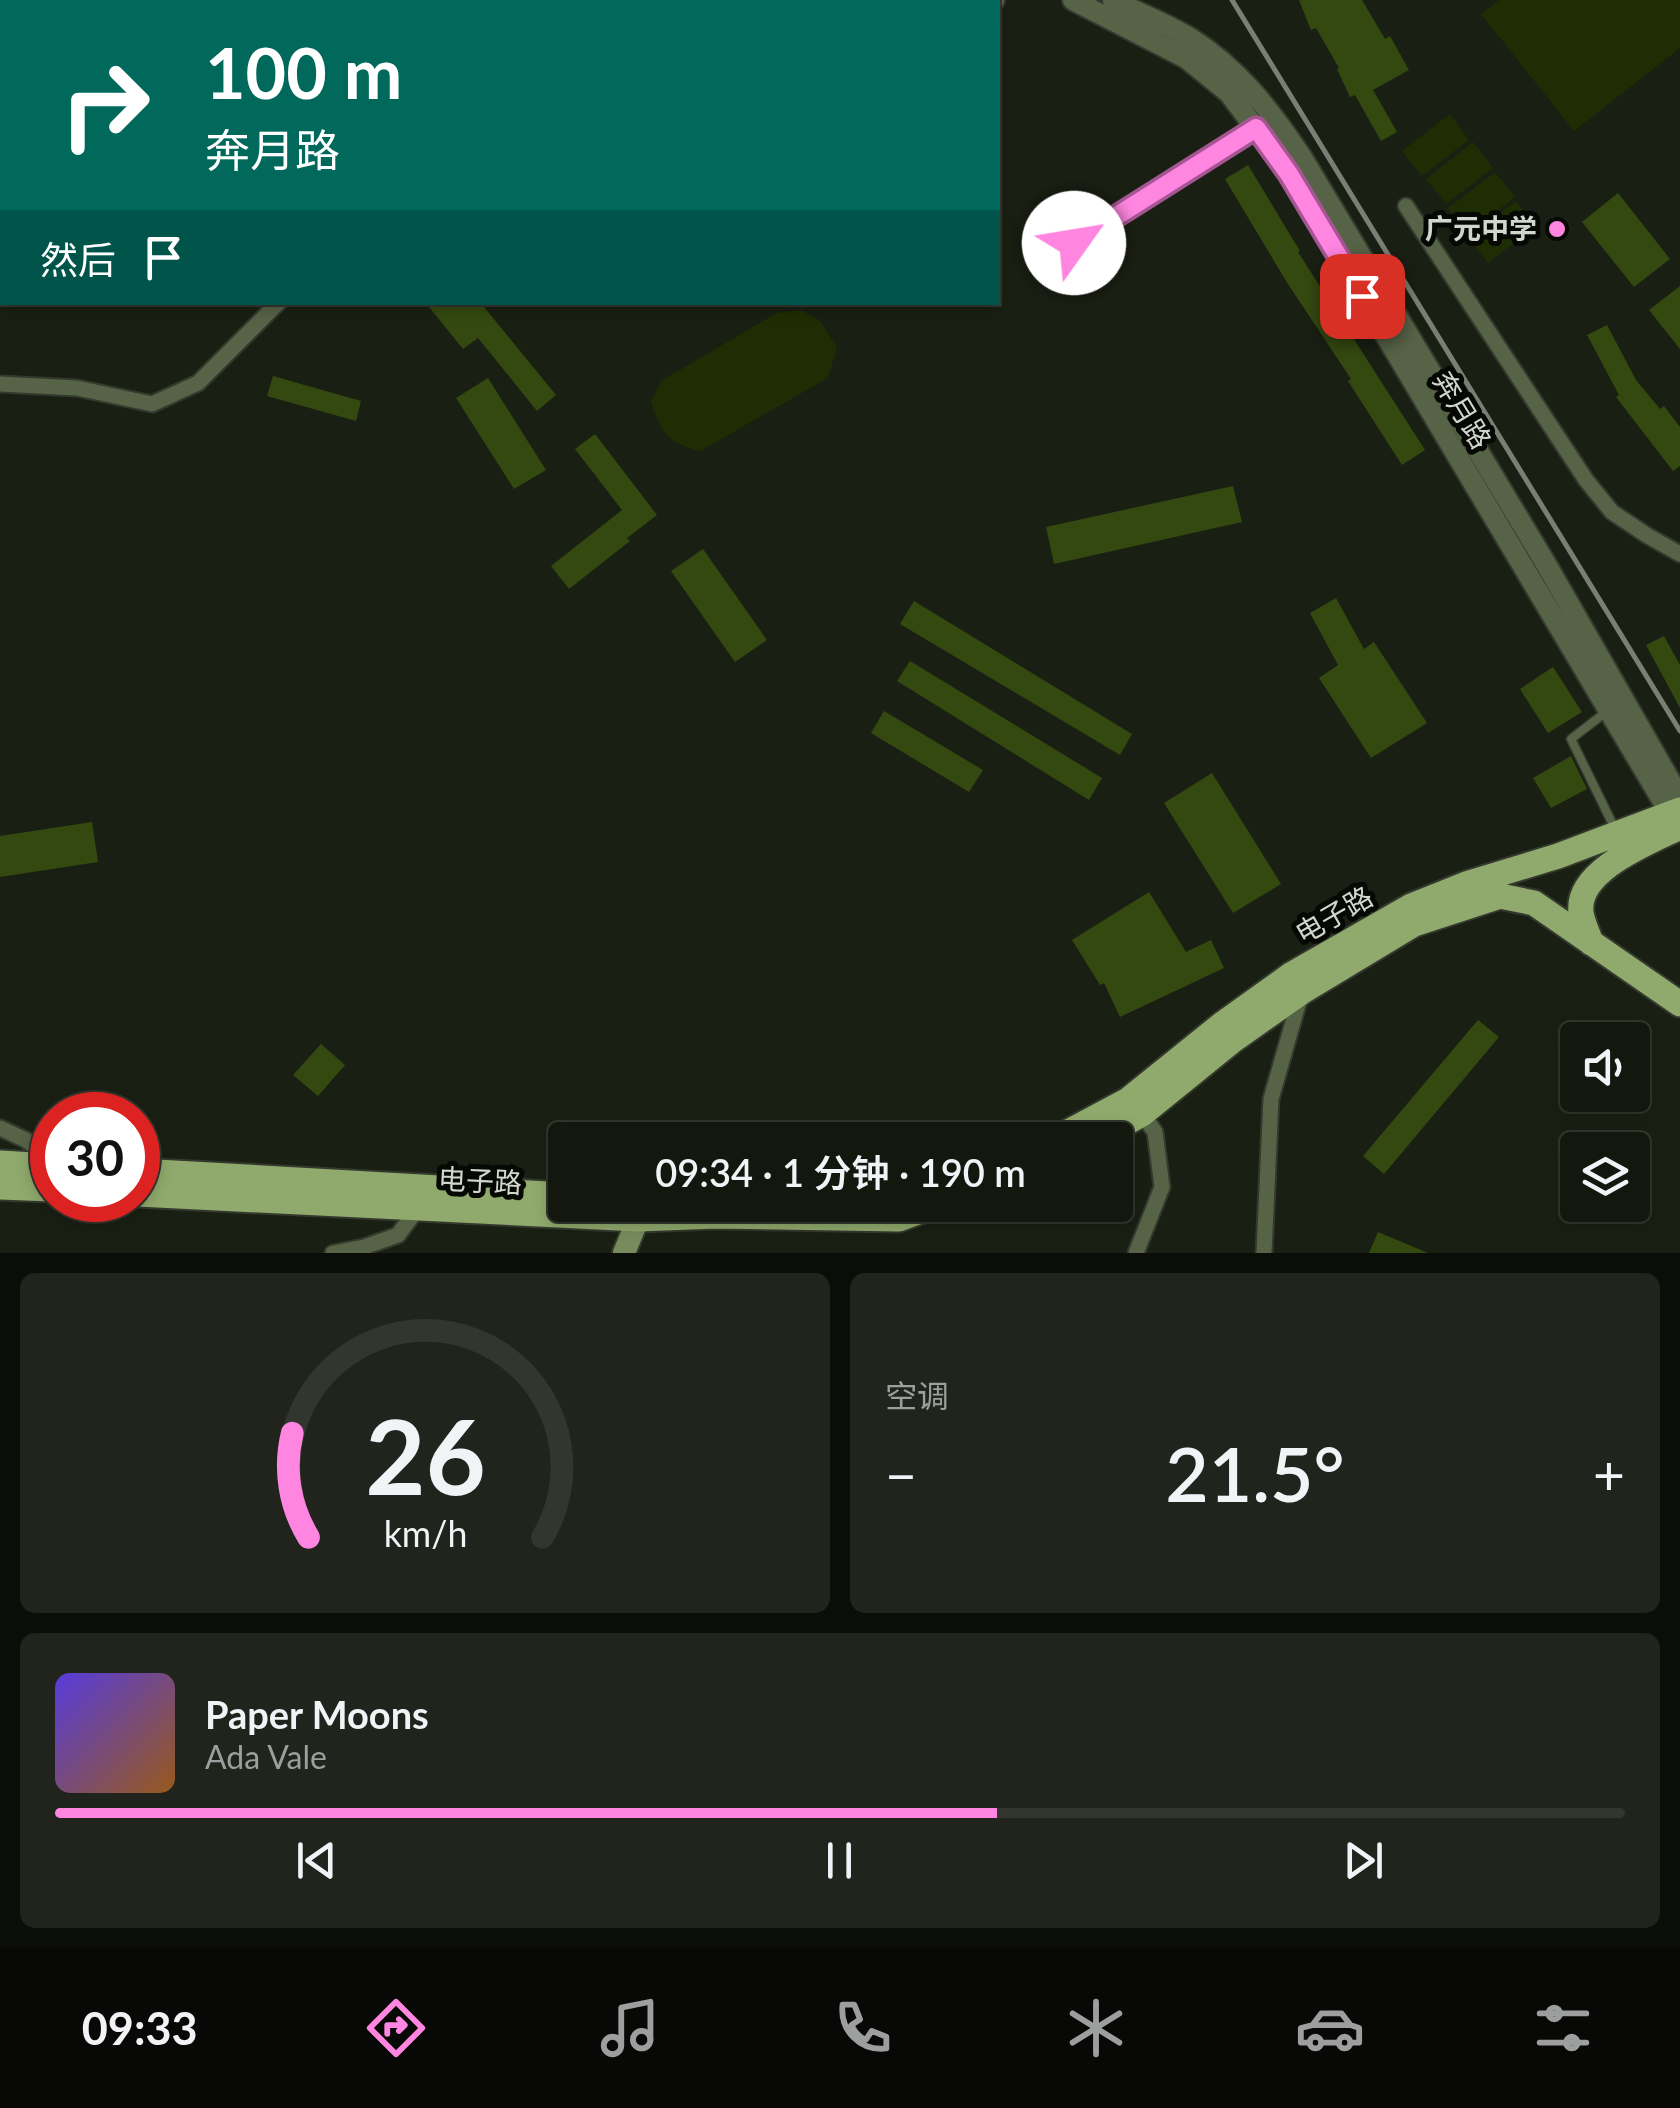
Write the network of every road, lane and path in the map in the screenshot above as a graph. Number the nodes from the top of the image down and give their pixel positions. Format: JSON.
{"nodes":[{"id":1,"x":1073,"y":0,"type":"edge"},
{"id":2,"x":1113,"y":0,"type":"edge"},
{"id":3,"x":1256,"y":128,"type":"junction"},
{"id":4,"x":1406,"y":206,"type":"dead end"},
{"id":5,"x":1074,"y":243,"type":"dead end"},
{"id":6,"x":276,"y":305,"type":"edge"},
{"id":7,"x":0,"y":384,"type":"edge"},
{"id":8,"x":1680,"y":554,"type":"edge"},
{"id":9,"x":1609,"y":709,"type":"junction"},
{"id":10,"x":1678,"y":817,"type":"edge"},
{"id":11,"x":1621,"y":844,"type":"junction"},
{"id":12,"x":1680,"y":850,"type":"edge"},
{"id":13,"x":1591,"y":943,"type":"junction"},
{"id":14,"x":1302,"y":990,"type":"junction"},
{"id":15,"x":1680,"y":1004,"type":"edge"},
{"id":16,"x":1142,"y":1114,"type":"junction"},
{"id":17,"x":1087,"y":1122,"type":"edge"},
{"id":18,"x":1127,"y":1122,"type":"edge"},
{"id":19,"x":0,"y":1128,"type":"edge"},
{"id":20,"x":30,"y":1144,"type":"edge"},
{"id":21,"x":0,"y":1163,"type":"edge"},
{"id":22,"x":30,"y":1164,"type":"edge"},
{"id":23,"x":160,"y":1172,"type":"edge"},
{"id":24,"x":0,"y":1187,"type":"edge"},
{"id":25,"x":30,"y":1189,"type":"edge"},
{"id":26,"x":548,"y":1194,"type":"edge"},
{"id":27,"x":160,"y":1195,"type":"edge"},
{"id":28,"x":418,"y":1208,"type":"junction"},
{"id":29,"x":548,"y":1210,"type":"edge"},
{"id":30,"x":631,"y":1222,"type":"edge"},
{"id":31,"x":634,"y":1222,"type":"edge"},
{"id":32,"x":333,"y":1253,"type":"edge"},
{"id":33,"x":613,"y":1253,"type":"edge"},
{"id":34,"x":624,"y":1253,"type":"edge"},
{"id":35,"x":1136,"y":1253,"type":"edge"},
{"id":36,"x":1264,"y":1253,"type":"edge"}],
"edges":[{"from":1,"to":3,"type":"street","name":"奔月路"},
{"from":2,"to":10,"type":"street"},
{"from":3,"to":5,"type":"street"},
{"from":3,"to":9,"type":"street","name":"奔月路"},
{"from":4,"to":8,"type":"street"},
{"from":6,"to":7,"type":"street"},
{"from":9,"to":10,"type":"street","name":"奔月路"},
{"from":9,"to":11,"type":"lane"},
{"from":10,"to":11,"type":"main road"},
{"from":11,"to":12,"type":"main road"},
{"from":11,"to":13,"type":"main road"},
{"from":11,"to":17,"type":"main road","name":"电子路"},
{"from":13,"to":14,"type":"main road","name":"电子路"},
{"from":13,"to":15,"type":"main road","name":"电子路"},
{"from":14,"to":16,"type":"main road","name":"电子路"},
{"from":14,"to":36,"type":"street"},
{"from":16,"to":18,"type":"main road","name":"电子路"},
{"from":16,"to":35,"type":"street"},
{"from":19,"to":20,"type":"street"},
{"from":21,"to":22,"type":"main road"},
{"from":23,"to":26,"type":"main road","name":"电子路"},
{"from":24,"to":25,"type":"main road"},
{"from":27,"to":28,"type":"main road","name":"电子路"},
{"from":28,"to":29,"type":"main road","name":"电子路"},
{"from":28,"to":32,"type":"street"},
{"from":30,"to":33,"type":"main road"},
{"from":31,"to":34,"type":"main road"}]}
